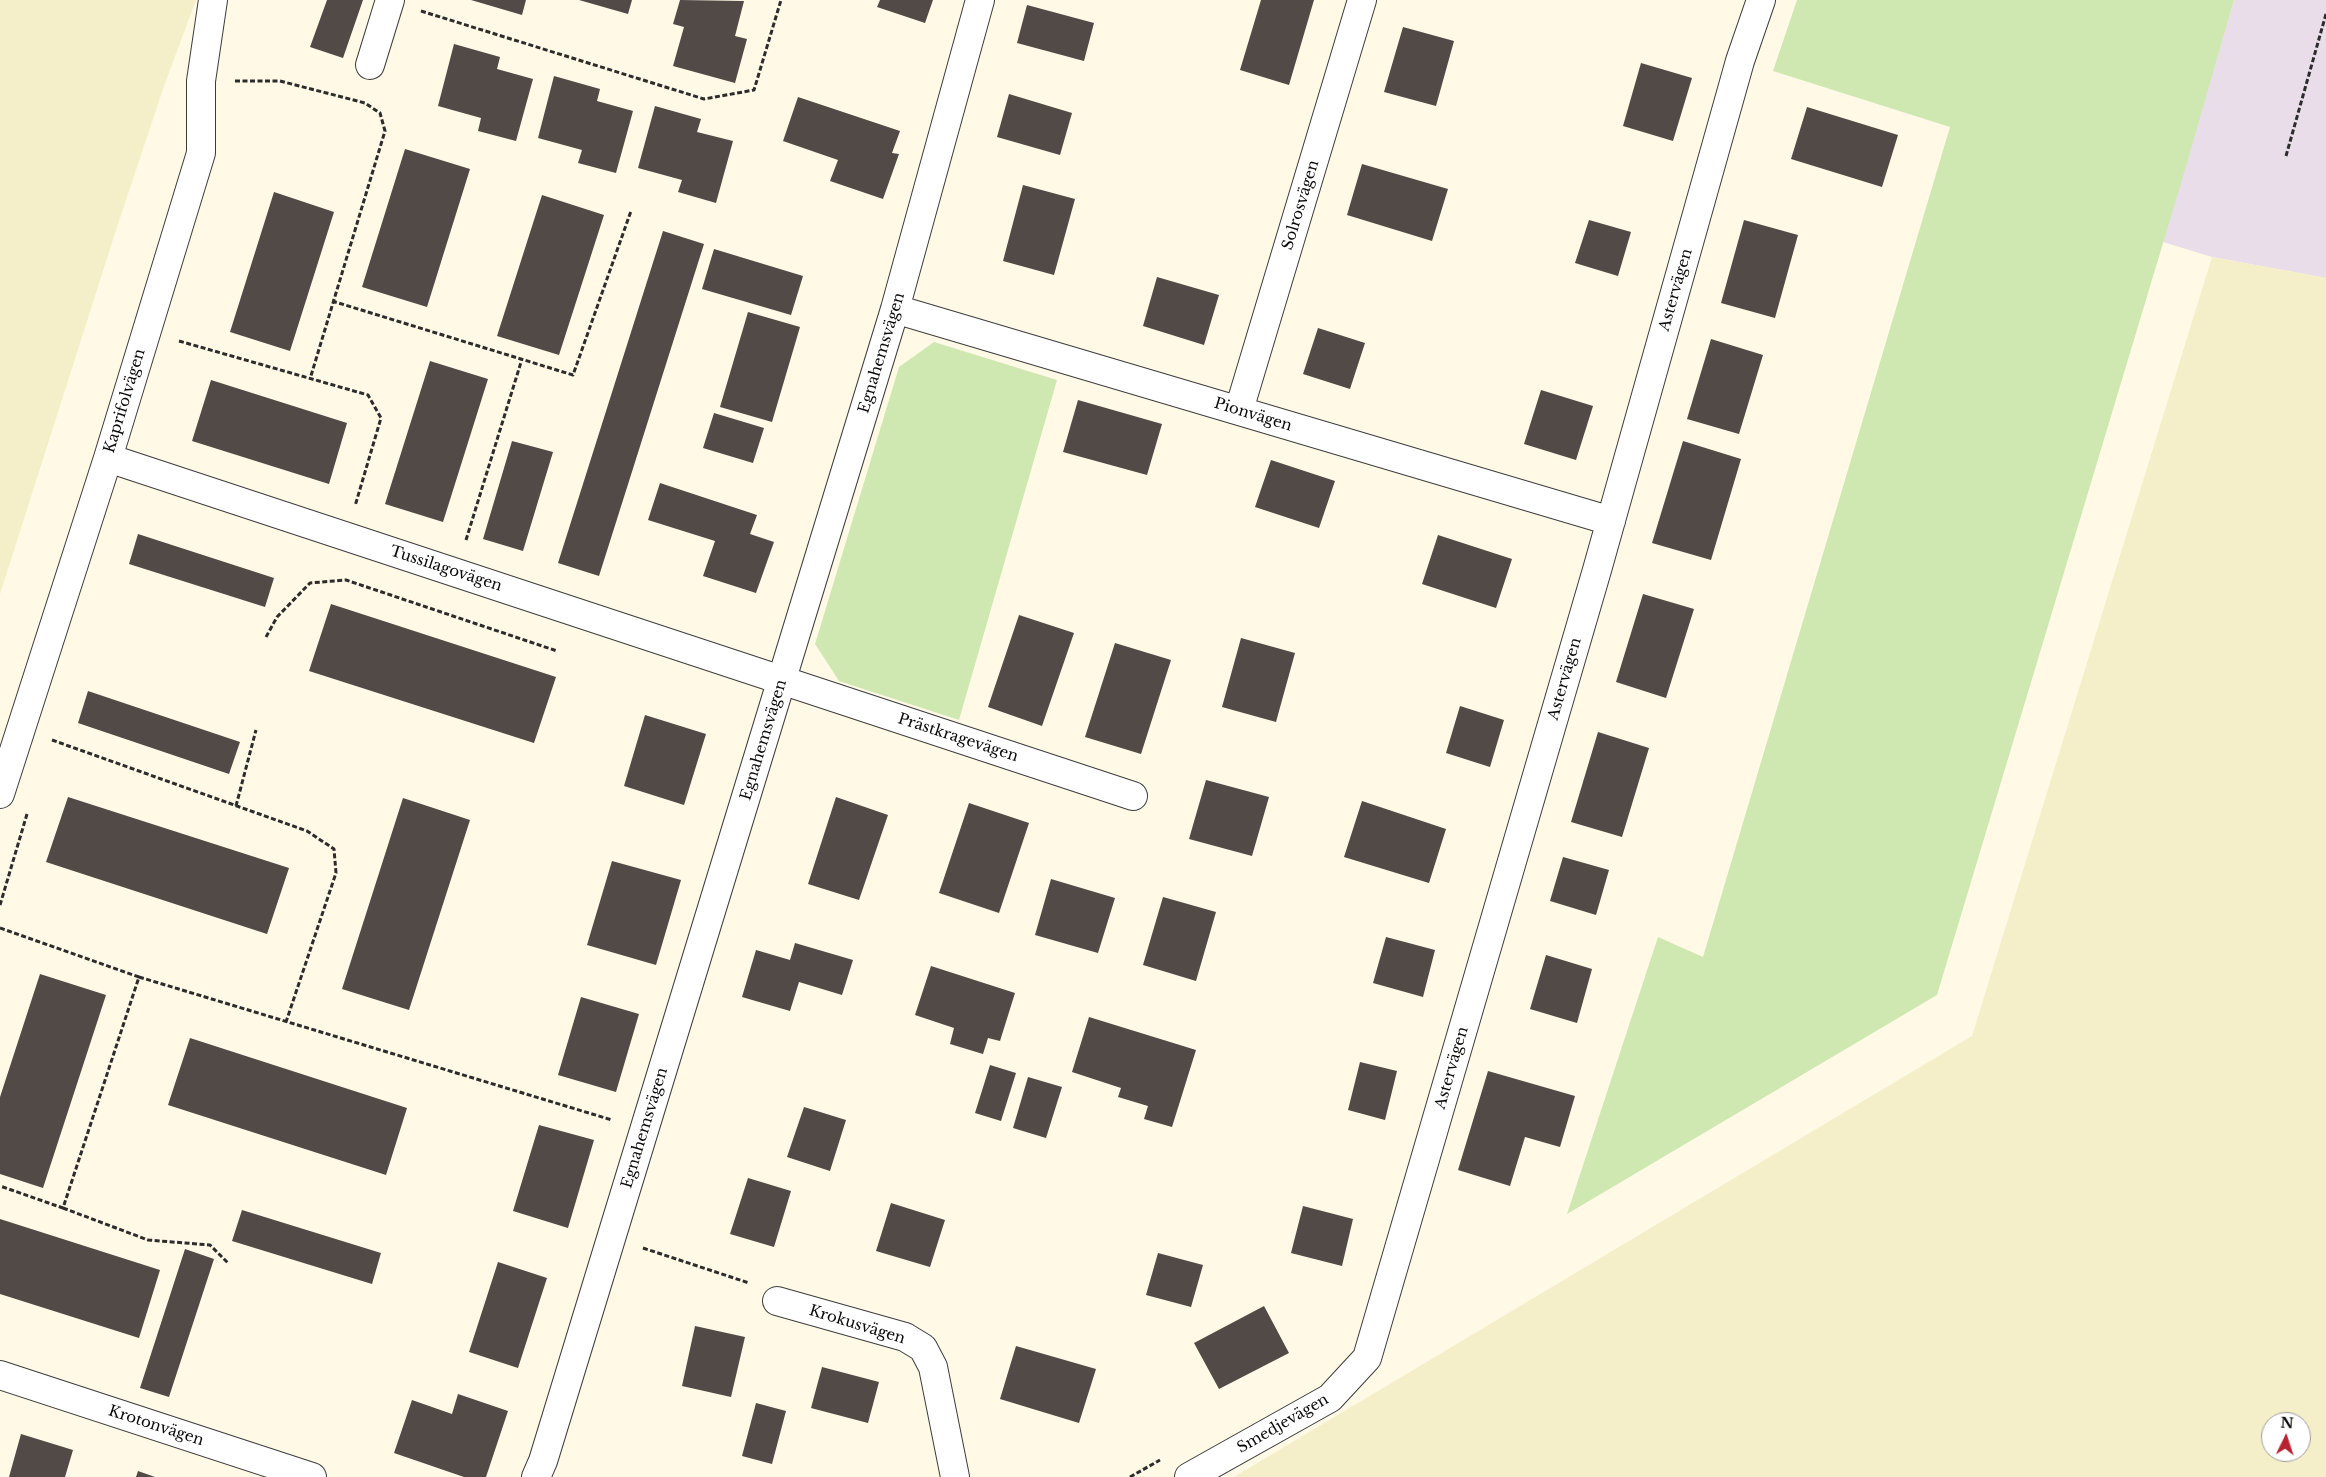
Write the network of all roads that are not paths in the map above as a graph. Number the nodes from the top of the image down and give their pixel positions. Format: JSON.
{"nodes":[{"id":1,"x":213,"y":0,"type":"edge"},
{"id":2,"x":389,"y":0,"type":"edge"},
{"id":3,"x":980,"y":0,"type":"edge"},
{"id":4,"x":1362,"y":0,"type":"edge"},
{"id":5,"x":1761,"y":0,"type":"edge"},
{"id":6,"x":370,"y":65,"type":"dead end"},
{"id":7,"x":895,"y":309,"type":"junction"},
{"id":8,"x":1239,"y":410,"type":"junction"},
{"id":9,"x":108,"y":458,"type":"junction"},
{"id":10,"x":1611,"y":521,"type":"junction"},
{"id":11,"x":783,"y":680,"type":"junction"},
{"id":12,"x":0,"y":794,"type":"edge"},
{"id":13,"x":1134,"y":796,"type":"dead end"},
{"id":14,"x":776,"y":1301,"type":"road end"},
{"id":15,"x":1367,"y":1358,"type":"joint"},
{"id":16,"x":0,"y":1375,"type":"edge"},
{"id":17,"x":312,"y":1477,"type":"edge"},
{"id":18,"x":536,"y":1477,"type":"edge"},
{"id":19,"x":955,"y":1477,"type":"edge"},
{"id":20,"x":1189,"y":1477,"type":"edge"}],
"edges":[{"from":1,"to":9,"type":"street","name":"Kaprifolvägen"},
{"from":2,"to":6,"type":"street"},
{"from":3,"to":7,"type":"street","name":"Egnahemsvägen"},
{"from":4,"to":8,"type":"street","name":"Solrosvägen"},
{"from":5,"to":10,"type":"street","name":"Astervägen"},
{"from":7,"to":8,"type":"street","name":"Pionvägen"},
{"from":7,"to":11,"type":"street","name":"Egnahemsvägen"},
{"from":8,"to":10,"type":"street","name":"Pionvägen"},
{"from":9,"to":11,"type":"street","name":"Tussilagovägen"},
{"from":9,"to":12,"type":"street","name":"Kaprifolvägen"},
{"from":10,"to":15,"type":"street","name":"Astervägen"},
{"from":11,"to":13,"type":"street","name":"Prästkragevägen"},
{"from":11,"to":18,"type":"street","name":"Egnahemsvägen"},
{"from":14,"to":19,"type":"street","name":"Krokusvägen"},
{"from":15,"to":20,"type":"street","name":"Smedjevägen"},
{"from":16,"to":17,"type":"street","name":"Krotonvägen"}]}
